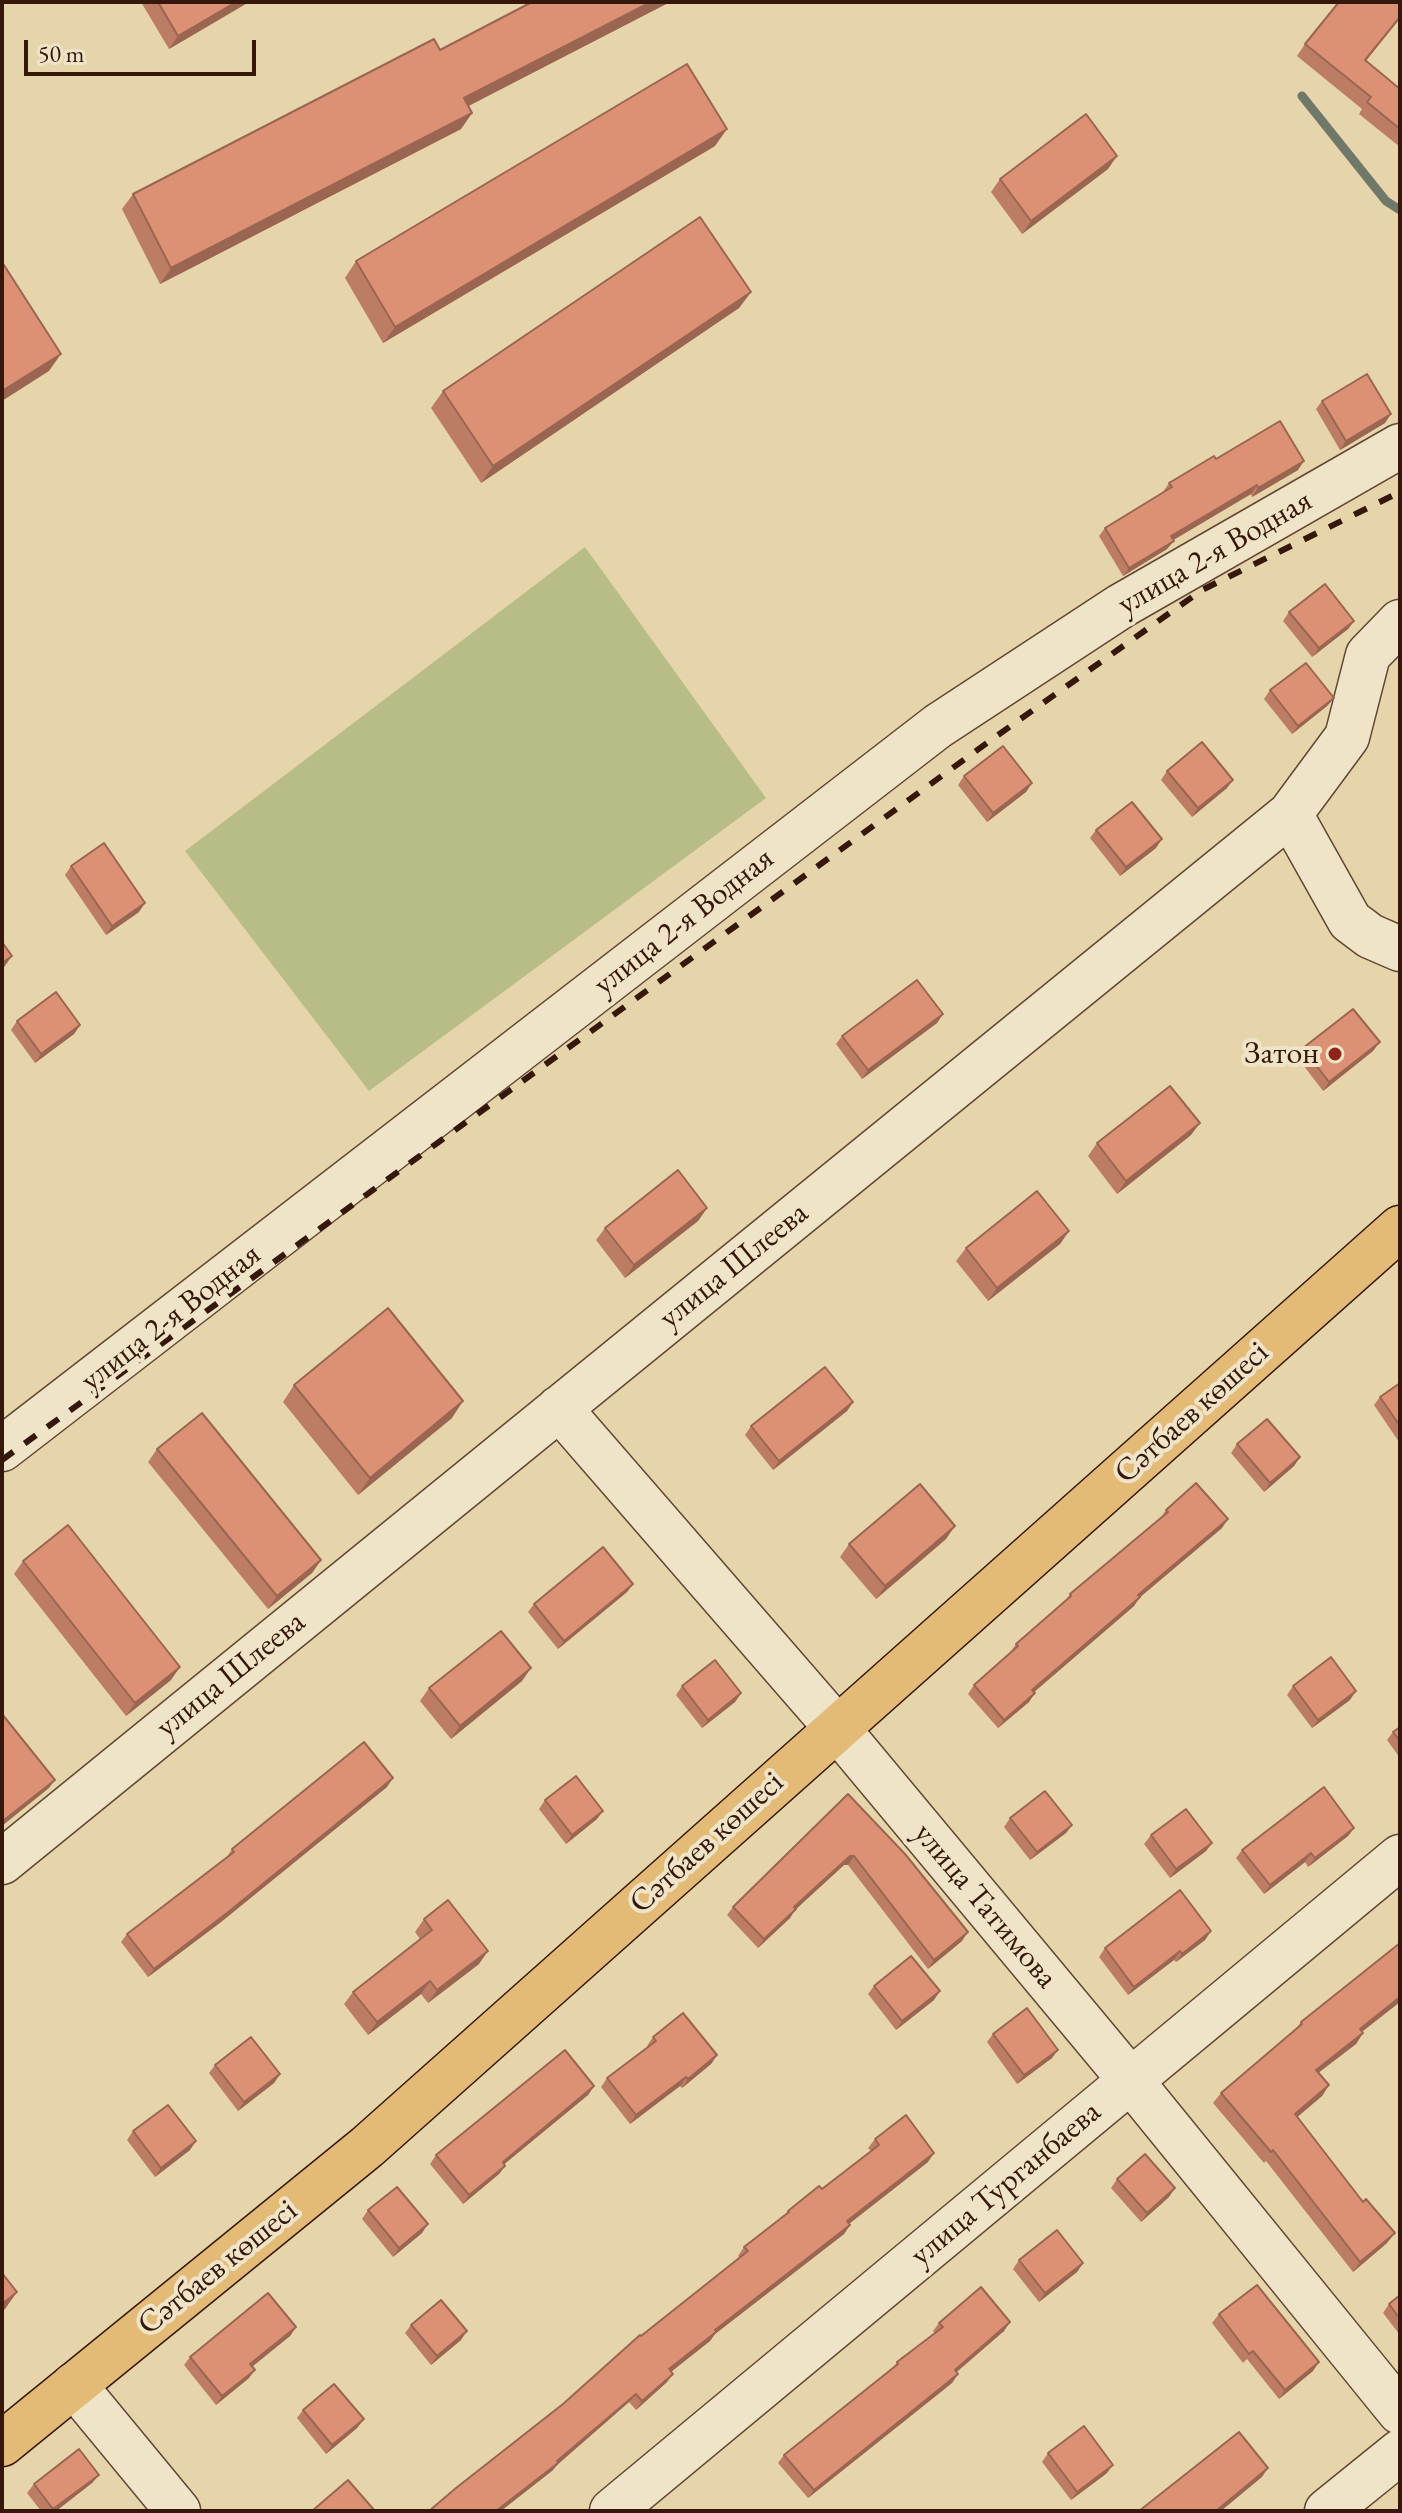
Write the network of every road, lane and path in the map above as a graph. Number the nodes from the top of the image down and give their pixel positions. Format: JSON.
{"nodes":[{"id":1,"x":1400,"y":446,"type":"edge"},
{"id":2,"x":1400,"y":622,"type":"edge"},
{"id":3,"x":1290,"y":814,"type":"junction"},
{"id":4,"x":1400,"y":949,"type":"edge"},
{"id":5,"x":1400,"y":1228,"type":"edge"},
{"id":6,"x":559,"y":1408,"type":"junction"},
{"id":7,"x":2,"y":1449,"type":"edge"},
{"id":8,"x":836,"y":1727,"type":"junction"},
{"id":9,"x":1400,"y":1857,"type":"edge"},
{"id":10,"x":2,"y":1862,"type":"edge"},
{"id":11,"x":1131,"y":2081,"type":"junction"},
{"id":12,"x":74,"y":2385,"type":"junction"},
{"id":13,"x":1400,"y":2412,"type":"edge"},
{"id":14,"x":2,"y":2444,"type":"edge"},
{"id":15,"x":1400,"y":2452,"type":"edge"},
{"id":16,"x":178,"y":2511,"type":"edge"},
{"id":17,"x":612,"y":2511,"type":"edge"},
{"id":18,"x":1327,"y":2511,"type":"edge"}],
"edges":[{"from":1,"to":7,"type":"street","name":"улица 2-я Водная"},
{"from":2,"to":3,"type":"street","name":"улица Шлеева"},
{"from":3,"to":4,"type":"street"},
{"from":3,"to":6,"type":"street","name":"улица Шлеева"},
{"from":5,"to":8,"type":"main road","name":"Сәтбаев көшесі"},
{"from":6,"to":8,"type":"street","name":"улица Татимова"},
{"from":6,"to":10,"type":"street","name":"улица Шлеева"},
{"from":8,"to":11,"type":"street","name":"улица Татимова"},
{"from":8,"to":12,"type":"main road","name":"Сәтбаев көшесі"},
{"from":9,"to":11,"type":"street","name":"улица Турганбаева"},
{"from":11,"to":13,"type":"street","name":"улица Татимова"},
{"from":11,"to":17,"type":"street","name":"улица Турганбаева"},
{"from":12,"to":14,"type":"main road","name":"Сәтбаев көшесі"},
{"from":12,"to":16,"type":"street"},
{"from":15,"to":18,"type":"street"}]}
